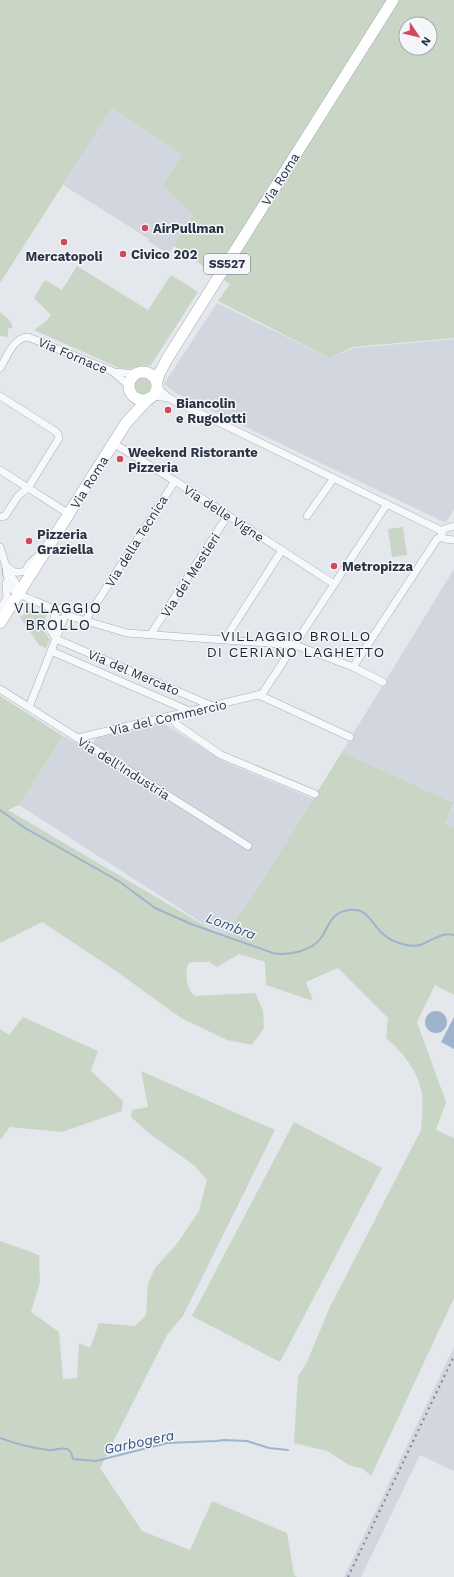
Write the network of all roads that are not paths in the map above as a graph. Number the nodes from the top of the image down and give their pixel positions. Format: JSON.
{"nodes":[{"id":1,"x":393,"y":0,"type":"edge"},
{"id":2,"x":167,"y":359,"type":"junction"},
{"id":3,"x":0,"y":368,"type":"edge"},
{"id":4,"x":114,"y":372,"type":"junction"},
{"id":5,"x":140,"y":373,"type":"junction"},
{"id":6,"x":130,"y":390,"type":"junction"},
{"id":7,"x":154,"y":391,"type":"junction"},
{"id":8,"x":0,"y":396,"type":"edge"},
{"id":9,"x":126,"y":423,"type":"junction"},
{"id":10,"x":112,"y":444,"type":"junction"},
{"id":11,"x":0,"y":470,"type":"edge"},
{"id":12,"x":334,"y":478,"type":"junction"},
{"id":13,"x":174,"y":481,"type":"junction"},
{"id":14,"x":28,"y":488,"type":"junction"},
{"id":15,"x":388,"y":504,"type":"junction"},
{"id":16,"x":69,"y":514,"type":"junction"},
{"id":17,"x":228,"y":515,"type":"junction"},
{"id":18,"x":307,"y":516,"type":"dead end"},
{"id":19,"x":0,"y":517,"type":"edge"},
{"id":20,"x":454,"y":526,"type":"edge"},
{"id":21,"x":442,"y":534,"type":"junction"},
{"id":22,"x":454,"y":540,"type":"edge"},
{"id":23,"x":0,"y":547,"type":"edge"},
{"id":24,"x":45,"y":550,"type":"junction"},
{"id":25,"x":282,"y":550,"type":"junction"},
{"id":26,"x":6,"y":569,"type":"junction"},
{"id":27,"x":334,"y":584,"type":"junction"},
{"id":28,"x":19,"y":593,"type":"junction"},
{"id":29,"x":0,"y":609,"type":"edge"},
{"id":30,"x":55,"y":614,"type":"junction"},
{"id":31,"x":65,"y":617,"type":"junction"},
{"id":32,"x":85,"y":622,"type":"junction"},
{"id":33,"x":0,"y":623,"type":"edge"},
{"id":34,"x":151,"y":634,"type":"junction"},
{"id":35,"x":56,"y":639,"type":"junction"},
{"id":36,"x":225,"y":639,"type":"junction"},
{"id":37,"x":295,"y":644,"type":"junction"},
{"id":38,"x":51,"y":651,"type":"junction"},
{"id":39,"x":353,"y":667,"type":"junction"},
{"id":40,"x":383,"y":682,"type":"dead end"},
{"id":41,"x":0,"y":689,"type":"edge"},
{"id":42,"x":259,"y":695,"type":"junction"},
{"id":43,"x":212,"y":706,"type":"junction"},
{"id":44,"x":29,"y":707,"type":"junction"},
{"id":45,"x":189,"y":711,"type":"junction"},
{"id":46,"x":171,"y":716,"type":"junction"},
{"id":47,"x":350,"y":737,"type":"dead end"},
{"id":48,"x":78,"y":738,"type":"junction"},
{"id":49,"x":314,"y":794,"type":"dead end"},
{"id":50,"x":248,"y":846,"type":"dead end"}],
"edges":[{"from":1,"to":2,"type":"main road","name":"Via Roma","number":"SS527"},
{"from":2,"to":5,"type":"main road","name":"Via Roma","number":"SS527"},
{"from":2,"to":7,"type":"main road","name":"Via Roma","number":"SS527"},
{"from":3,"to":4,"type":"street","name":"Via Fornace"},
{"from":4,"to":5,"type":"street","name":"Via Fornace"},
{"from":4,"to":6,"type":"street","name":"Via Fornace"},
{"from":5,"to":6,"type":"main road","number":"SS527"},
{"from":5,"to":7,"type":"main road"},
{"from":6,"to":7,"type":"main road"},
{"from":6,"to":9,"type":"main road","name":"Via Roma","number":"SS527"},
{"from":7,"to":9,"type":"main road","name":"Via Roma","number":"SS527"},
{"from":7,"to":12,"type":"street"},
{"from":8,"to":14,"type":"street"},
{"from":9,"to":10,"type":"main road","name":"Via Roma","number":"SS527"},
{"from":10,"to":13,"type":"street","name":"Via delle Vigne"},
{"from":10,"to":16,"type":"main road","name":"Via Roma","number":"SS527"},
{"from":11,"to":14,"type":"street"},
{"from":12,"to":15,"type":"street"},
{"from":12,"to":18,"type":"street"},
{"from":13,"to":17,"type":"street","name":"Via delle Vigne"},
{"from":13,"to":32,"type":"street","name":"Via della Tecnica"},
{"from":14,"to":16,"type":"street"},
{"from":14,"to":19,"type":"street"},
{"from":15,"to":21,"type":"street"},
{"from":15,"to":27,"type":"street"},
{"from":16,"to":24,"type":"main road","name":"Via Roma","number":"SS527"},
{"from":17,"to":25,"type":"street","name":"Via delle Vigne"},
{"from":17,"to":34,"type":"street","name":"Via dei Mestieri"},
{"from":20,"to":21,"type":"street"},
{"from":21,"to":22,"type":"street"},
{"from":21,"to":39,"type":"street"},
{"from":23,"to":26,"type":"street"},
{"from":24,"to":26,"type":"street"},
{"from":24,"to":28,"type":"main road","name":"Via Roma","number":"SS527"},
{"from":25,"to":27,"type":"street","name":"Via delle Vigne"},
{"from":25,"to":36,"type":"street"},
{"from":26,"to":28,"type":"street"},
{"from":26,"to":29,"type":"street"},
{"from":27,"to":37,"type":"street"},
{"from":28,"to":30,"type":"street"},
{"from":28,"to":33,"type":"main road","name":"Via Roma","number":"SS527"},
{"from":30,"to":31,"type":"street"},
{"from":30,"to":35,"type":"street"},
{"from":31,"to":32,"type":"street"},
{"from":31,"to":35,"type":"street"},
{"from":32,"to":34,"type":"street"},
{"from":34,"to":36,"type":"street"},
{"from":35,"to":38,"type":"street"},
{"from":35,"to":43,"type":"street","name":"Via del Mercato"},
{"from":36,"to":37,"type":"street"},
{"from":37,"to":39,"type":"street"},
{"from":37,"to":42,"type":"street"},
{"from":38,"to":44,"type":"street"},
{"from":38,"to":45,"type":"street","name":"Via del Mercato"},
{"from":39,"to":40,"type":"street"},
{"from":41,"to":44,"type":"street","name":"Via dell'Industria"},
{"from":42,"to":43,"type":"street","name":"Via del Commercio"},
{"from":42,"to":47,"type":"street"},
{"from":43,"to":45,"type":"street","name":"Via del Commercio"},
{"from":44,"to":48,"type":"street","name":"Via dell'Industria"},
{"from":45,"to":46,"type":"street","name":"Via del Commercio"},
{"from":46,"to":48,"type":"street","name":"Via del Commercio"},
{"from":46,"to":49,"type":"street"},
{"from":48,"to":50,"type":"street","name":"Via dell'Industria"}]}
